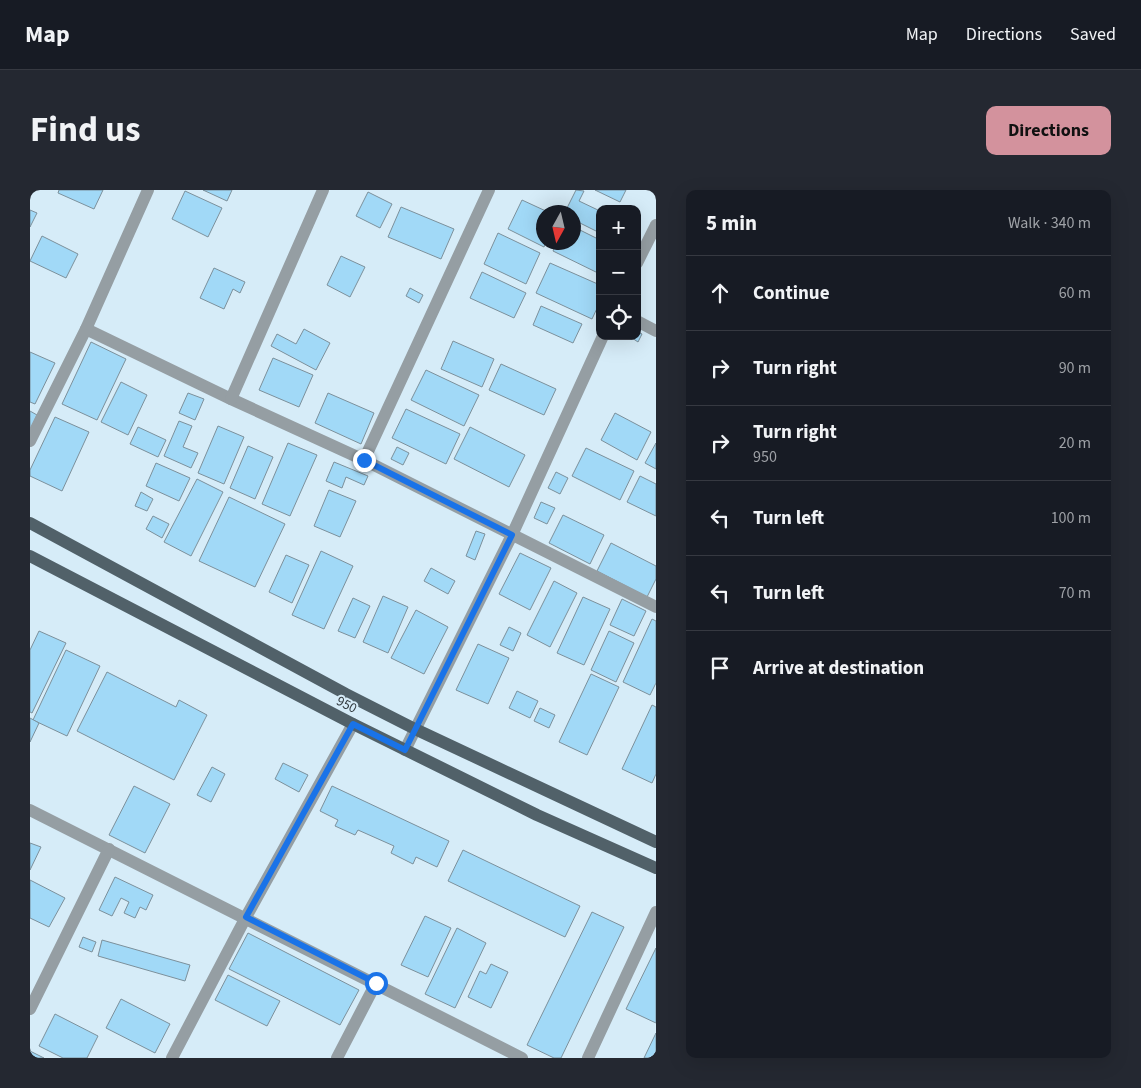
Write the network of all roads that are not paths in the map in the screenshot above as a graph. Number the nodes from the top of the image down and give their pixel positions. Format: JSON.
{"nodes":[{"id":1,"x":148,"y":190,"type":"edge"},
{"id":2,"x":323,"y":190,"type":"edge"},
{"id":3,"x":489,"y":190,"type":"edge"},
{"id":4,"x":656,"y":225,"type":"edge"},
{"id":5,"x":641,"y":256,"type":"edge"},
{"id":6,"x":641,"y":323,"type":"edge"},
{"id":7,"x":86,"y":329,"type":"junction"},
{"id":8,"x":656,"y":331,"type":"edge"},
{"id":9,"x":601,"y":340,"type":"edge"},
{"id":10,"x":231,"y":399,"type":"junction"},
{"id":11,"x":30,"y":441,"type":"edge"},
{"id":12,"x":364,"y":460,"type":"junction"},
{"id":13,"x":30,"y":523,"type":"edge"},
{"id":14,"x":512,"y":535,"type":"junction"},
{"id":15,"x":30,"y":556,"type":"edge"},
{"id":16,"x":656,"y":607,"type":"edge"},
{"id":17,"x":353,"y":724,"type":"junction"},
{"id":18,"x":415,"y":729,"type":"junction"},
{"id":19,"x":405,"y":750,"type":"junction"},
{"id":20,"x":30,"y":810,"type":"edge"},
{"id":21,"x":656,"y":842,"type":"edge"},
{"id":22,"x":109,"y":849,"type":"junction"},
{"id":23,"x":656,"y":868,"type":"edge"},
{"id":24,"x":656,"y":912,"type":"edge"},
{"id":25,"x":246,"y":917,"type":"junction"},
{"id":26,"x":376,"y":983,"type":"junction"},
{"id":27,"x":30,"y":1009,"type":"edge"},
{"id":28,"x":172,"y":1058,"type":"edge"},
{"id":29,"x":337,"y":1058,"type":"edge"},
{"id":30,"x":522,"y":1058,"type":"edge"},
{"id":31,"x":588,"y":1058,"type":"edge"}],
"edges":[{"from":1,"to":7,"type":"street"},
{"from":2,"to":10,"type":"street"},
{"from":3,"to":12,"type":"street"},
{"from":4,"to":5,"type":"street"},
{"from":6,"to":8,"type":"street"},
{"from":7,"to":10,"type":"street"},
{"from":7,"to":11,"type":"street"},
{"from":9,"to":14,"type":"street"},
{"from":10,"to":12,"type":"street"},
{"from":12,"to":14,"type":"street"},
{"from":13,"to":18,"type":"main road","number":"950"},
{"from":14,"to":16,"type":"street"},
{"from":14,"to":18,"type":"street"},
{"from":15,"to":17,"type":"main road","name":"950","number":"950"},
{"from":17,"to":19,"type":"main road","name":"950","number":"950"},
{"from":17,"to":25,"type":"street"},
{"from":18,"to":19,"type":"street"},
{"from":18,"to":21,"type":"main road","number":"950"},
{"from":19,"to":23,"type":"main road","name":"950","number":"950"},
{"from":20,"to":22,"type":"street"},
{"from":22,"to":25,"type":"street"},
{"from":22,"to":27,"type":"street"},
{"from":24,"to":31,"type":"street"},
{"from":25,"to":26,"type":"street"},
{"from":25,"to":28,"type":"street"},
{"from":26,"to":29,"type":"street"},
{"from":26,"to":30,"type":"street"}]}
